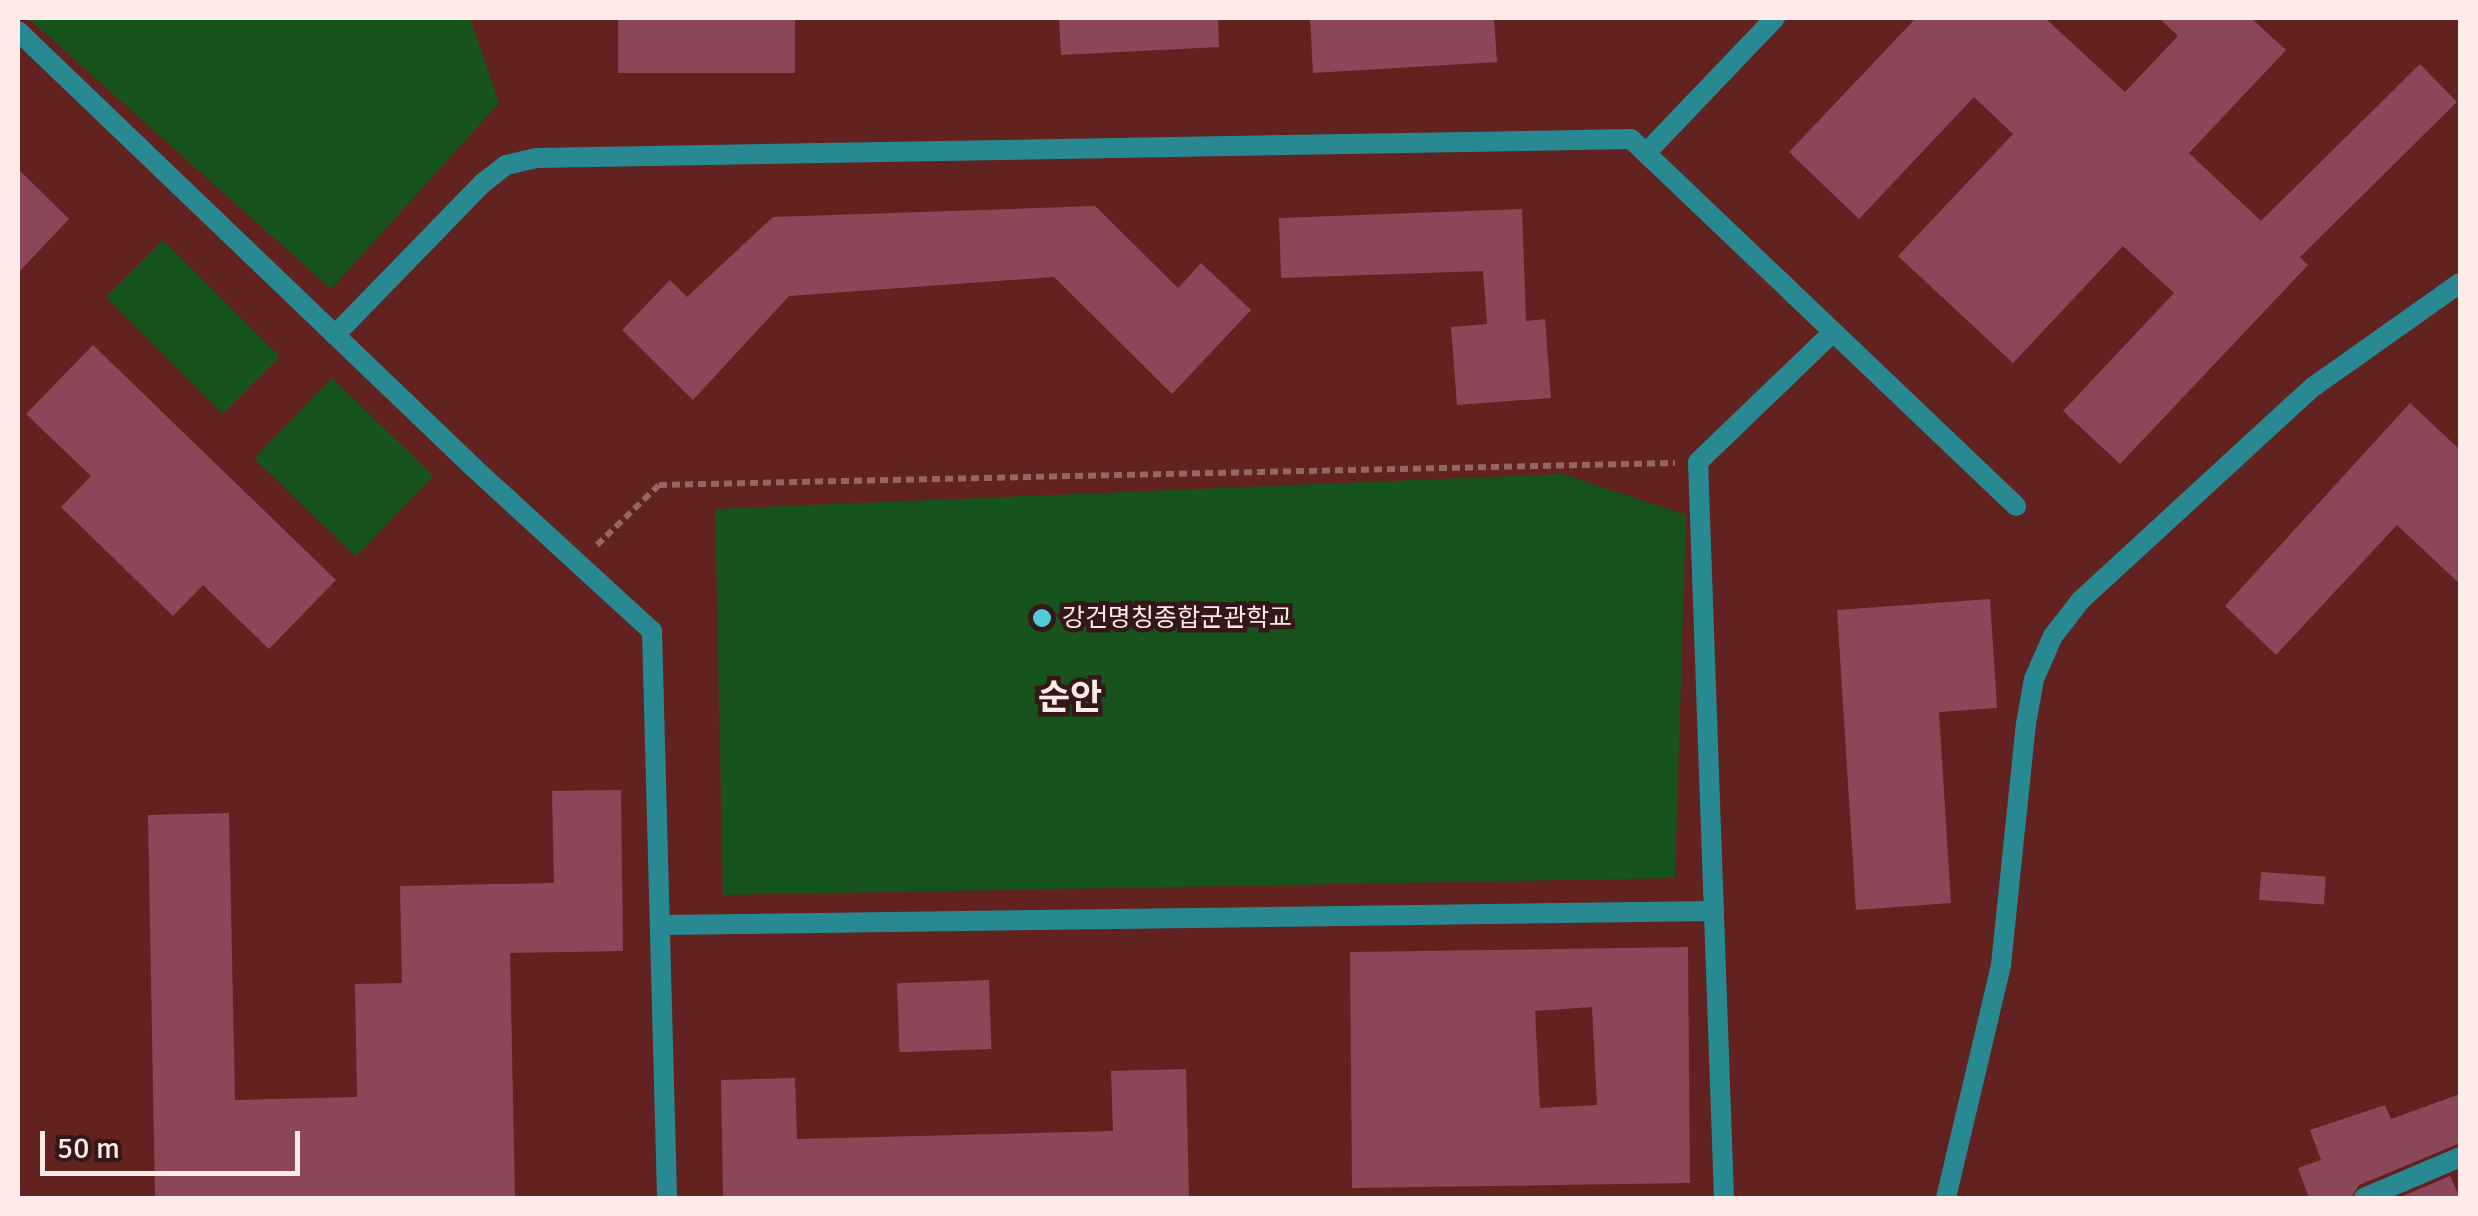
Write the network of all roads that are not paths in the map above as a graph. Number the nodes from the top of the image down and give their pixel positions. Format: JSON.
{"nodes":[{"id":1,"x":1774,"y":18,"type":"edge"},
{"id":2,"x":18,"y":31,"type":"edge"},
{"id":3,"x":1646,"y":153,"type":"junction"},
{"id":4,"x":2460,"y":282,"type":"edge"},
{"id":5,"x":1833,"y":332,"type":"junction"},
{"id":6,"x":335,"y":335,"type":"junction"},
{"id":7,"x":2016,"y":506,"type":"dead end"},
{"id":8,"x":1714,"y":911,"type":"junction"},
{"id":9,"x":662,"y":925,"type":"junction"},
{"id":10,"x":2460,"y":1157,"type":"edge"},
{"id":11,"x":667,"y":1198,"type":"edge"},
{"id":12,"x":1724,"y":1198,"type":"edge"},
{"id":13,"x":1946,"y":1198,"type":"edge"},
{"id":14,"x":2364,"y":1198,"type":"edge"}],
"edges":[{"from":1,"to":3,"type":"street"},
{"from":2,"to":6,"type":"street"},
{"from":3,"to":5,"type":"street"},
{"from":3,"to":6,"type":"street"},
{"from":4,"to":13,"type":"street"},
{"from":5,"to":7,"type":"street"},
{"from":5,"to":8,"type":"street"},
{"from":6,"to":9,"type":"street"},
{"from":8,"to":9,"type":"street"},
{"from":8,"to":12,"type":"street"},
{"from":9,"to":11,"type":"street"},
{"from":10,"to":14,"type":"street"}]}
